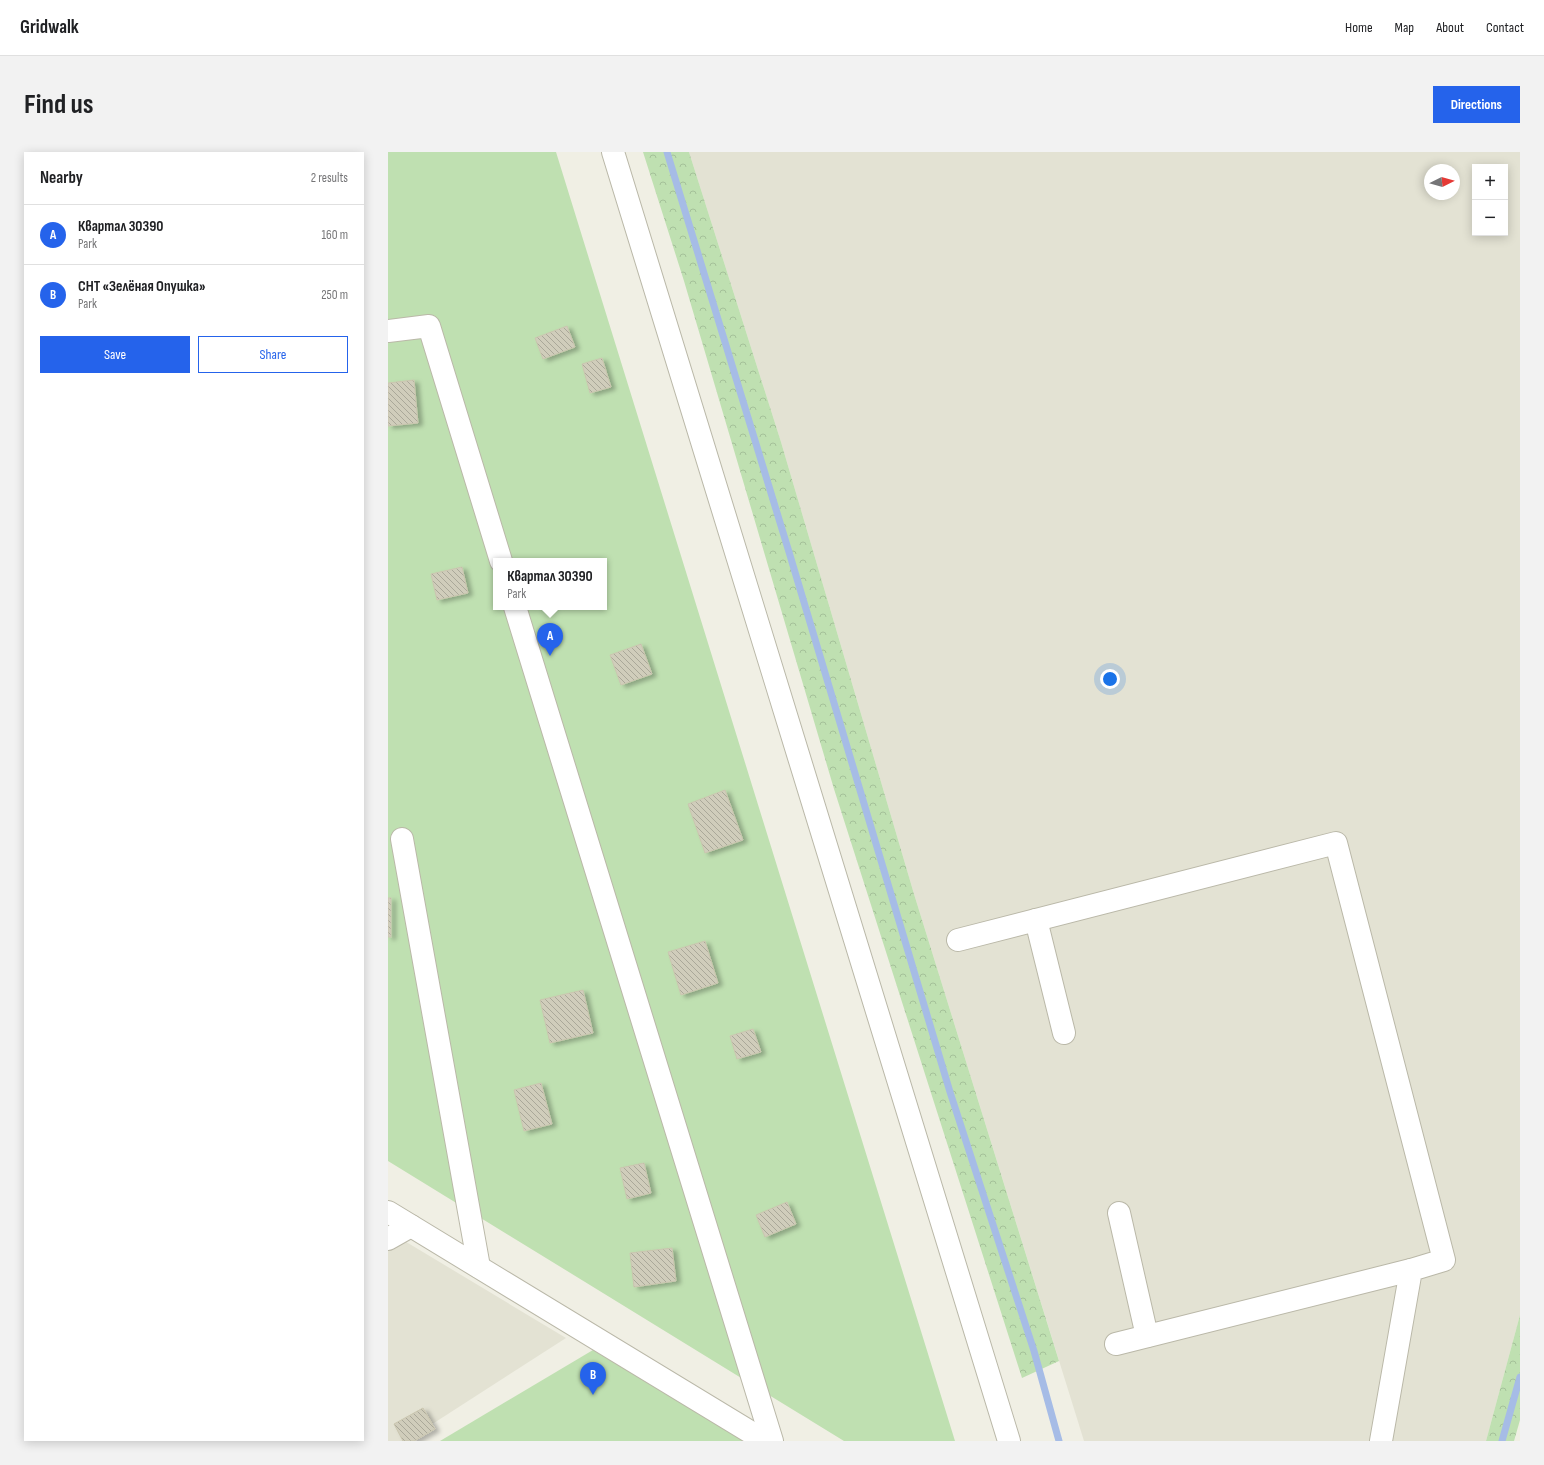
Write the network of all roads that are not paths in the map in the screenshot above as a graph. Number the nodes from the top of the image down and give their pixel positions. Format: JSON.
{"nodes":[{"id":1,"x":613,"y":152,"type":"edge"},
{"id":2,"x":388,"y":331,"type":"edge"},
{"id":3,"x":500,"y":558,"type":"edge"},
{"id":4,"x":516,"y":610,"type":"edge"},
{"id":5,"x":402,"y":839,"type":"dead end"},
{"id":6,"x":1036,"y":920,"type":"junction"},
{"id":7,"x":958,"y":940,"type":"dead end"},
{"id":8,"x":1064,"y":1033,"type":"dead end"},
{"id":9,"x":388,"y":1212,"type":"edge"},
{"id":10,"x":1119,"y":1213,"type":"dead end"},
{"id":11,"x":412,"y":1226,"type":"junction"},
{"id":12,"x":388,"y":1239,"type":"edge"},
{"id":13,"x":479,"y":1267,"type":"junction"},
{"id":14,"x":1412,"y":1270,"type":"junction"},
{"id":15,"x":1147,"y":1336,"type":"junction"},
{"id":16,"x":1116,"y":1344,"type":"dead end"},
{"id":17,"x":765,"y":1441,"type":"edge"},
{"id":18,"x":772,"y":1441,"type":"edge"},
{"id":19,"x":1009,"y":1441,"type":"edge"},
{"id":20,"x":1381,"y":1441,"type":"edge"}],
"edges":[{"from":1,"to":19,"type":"street"},
{"from":2,"to":3,"type":"street"},
{"from":4,"to":18,"type":"street"},
{"from":5,"to":13,"type":"street"},
{"from":6,"to":7,"type":"street"},
{"from":6,"to":8,"type":"street"},
{"from":6,"to":14,"type":"street"},
{"from":9,"to":11,"type":"street"},
{"from":10,"to":15,"type":"street"},
{"from":11,"to":12,"type":"street"},
{"from":11,"to":13,"type":"street"},
{"from":13,"to":17,"type":"street"},
{"from":14,"to":15,"type":"street"},
{"from":14,"to":20,"type":"street"},
{"from":15,"to":16,"type":"street"}]}
